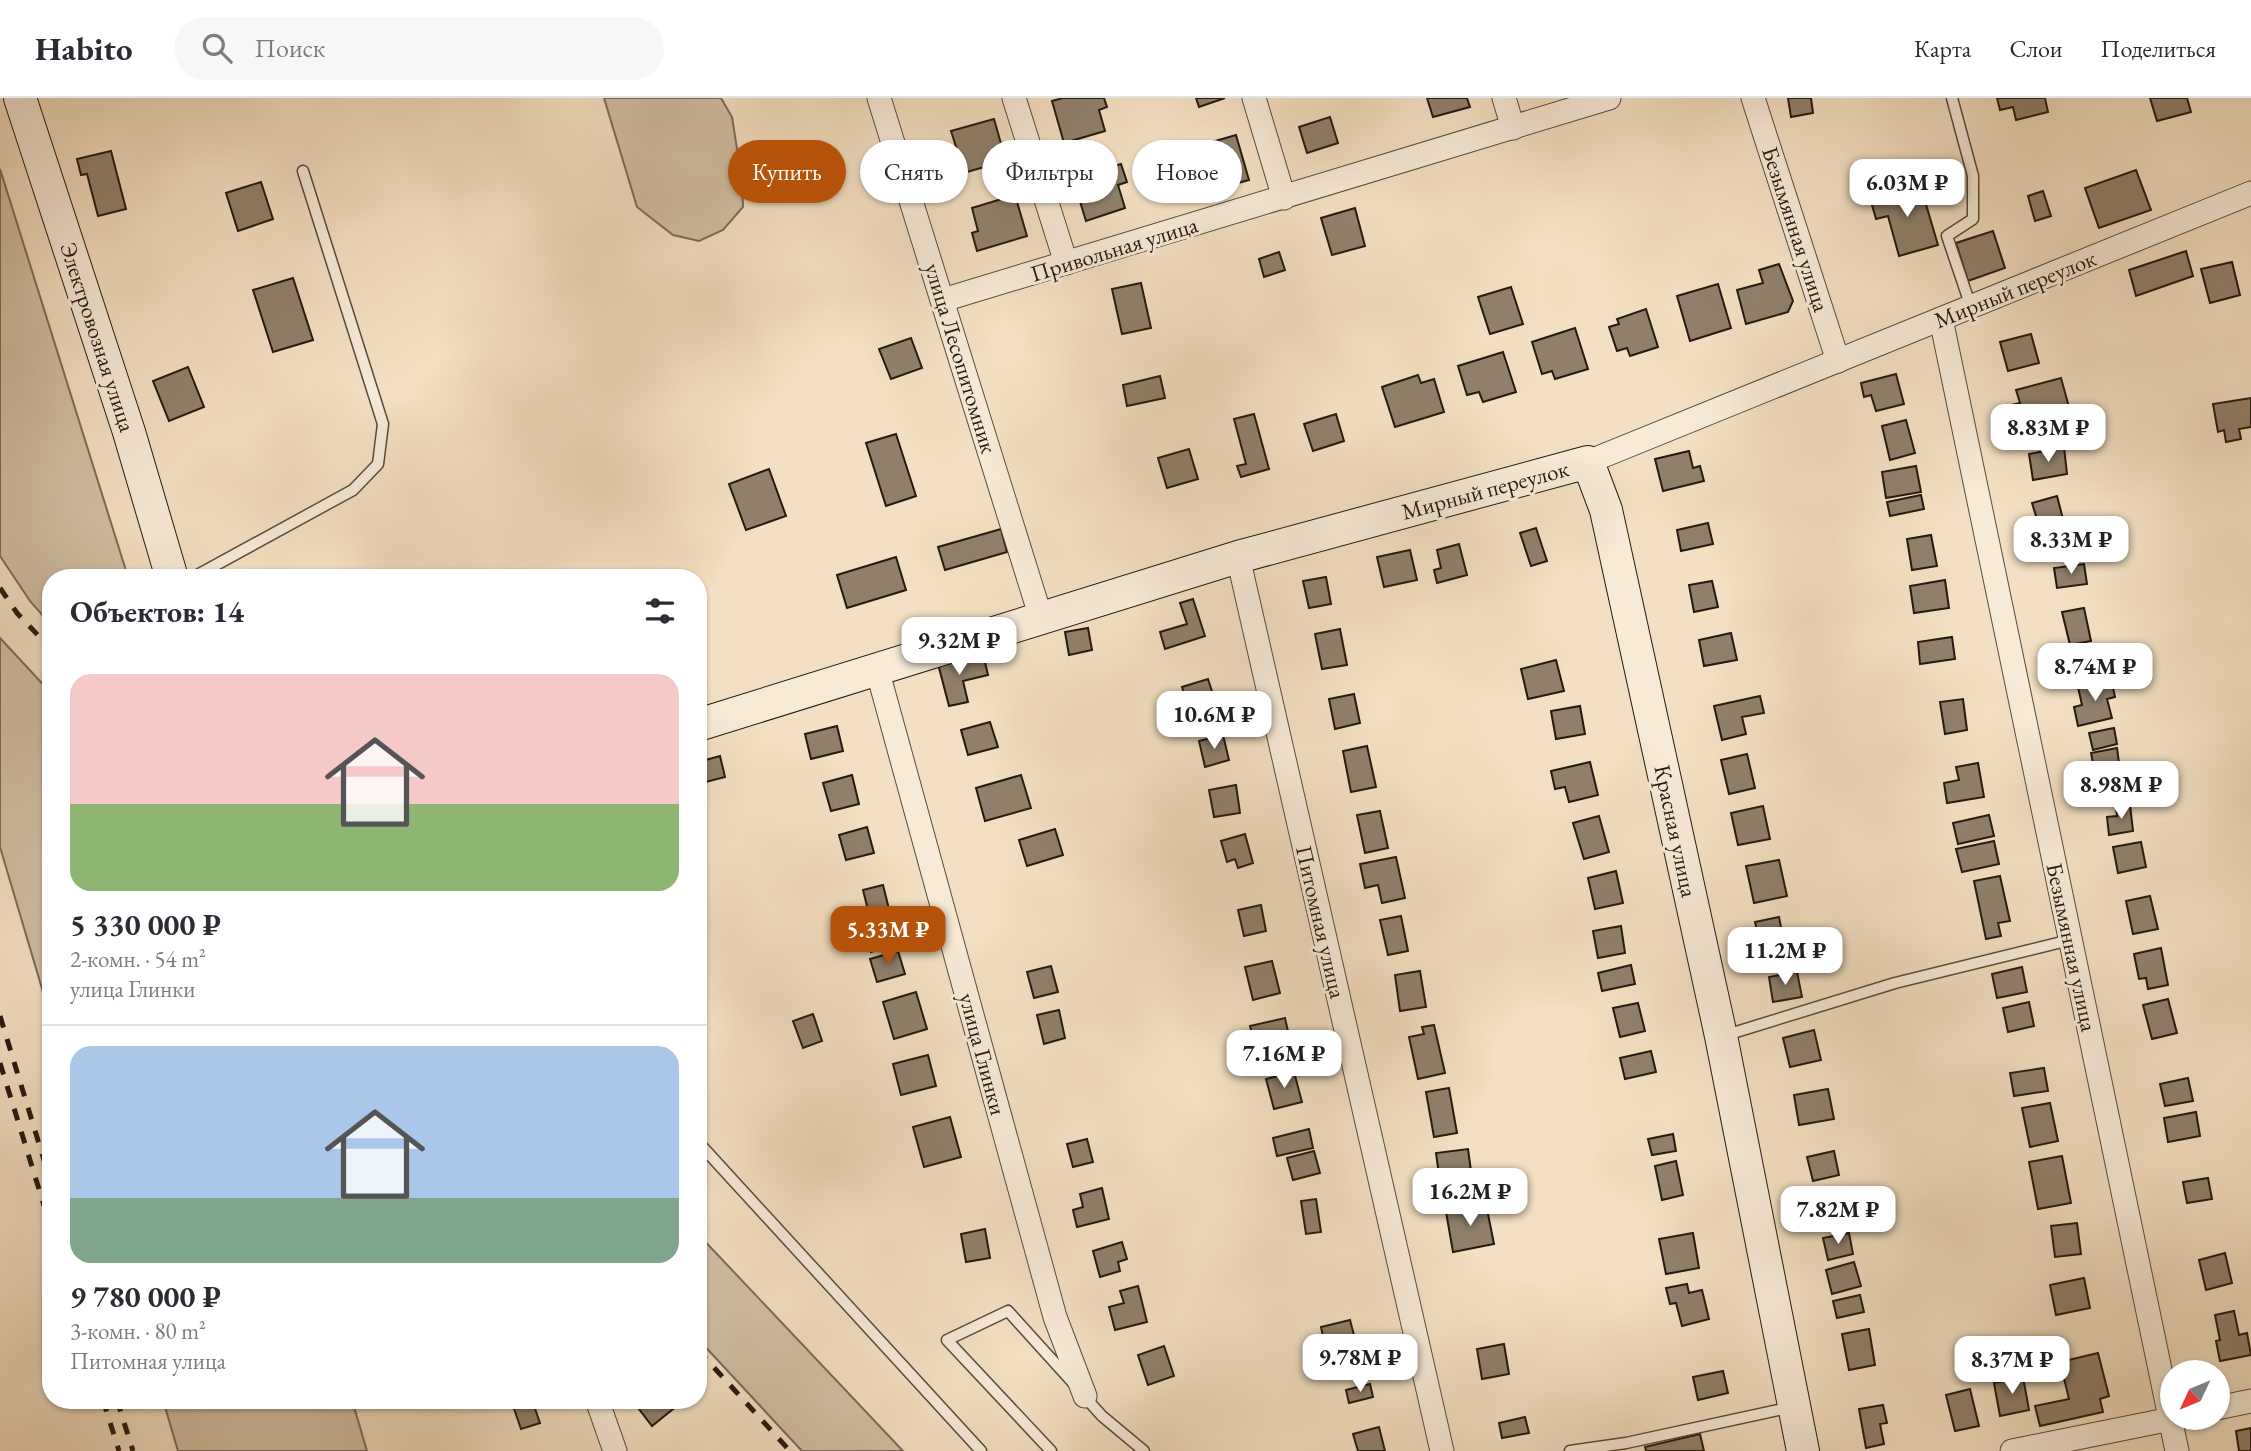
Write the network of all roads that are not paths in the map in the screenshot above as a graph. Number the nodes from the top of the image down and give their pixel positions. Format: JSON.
{"nodes":[{"id":1,"x":20,"y":98,"type":"edge"},
{"id":2,"x":879,"y":98,"type":"edge"},
{"id":3,"x":1014,"y":98,"type":"edge"},
{"id":4,"x":1254,"y":98,"type":"edge"},
{"id":5,"x":1504,"y":98,"type":"edge"},
{"id":6,"x":1609,"y":98,"type":"edge"},
{"id":7,"x":1753,"y":98,"type":"edge"},
{"id":8,"x":1952,"y":98,"type":"edge"},
{"id":9,"x":1513,"y":128,"type":"junction"},
{"id":10,"x":303,"y":171,"type":"dead end"},
{"id":11,"x":2251,"y":193,"type":"edge"},
{"id":12,"x":1284,"y":198,"type":"junction"},
{"id":13,"x":1066,"y":263,"type":"junction"},
{"id":14,"x":943,"y":300,"type":"junction"},
{"id":15,"x":1971,"y":307,"type":"junction"},
{"id":16,"x":1941,"y":319,"type":"junction"},
{"id":17,"x":1838,"y":361,"type":"junction"},
{"id":18,"x":1588,"y":462,"type":"junction"},
{"id":19,"x":1238,"y":557,"type":"junction"},
{"id":20,"x":170,"y":569,"type":"edge"},
{"id":21,"x":208,"y":569,"type":"edge"},
{"id":22,"x":1041,"y":618,"type":"junction"},
{"id":23,"x":877,"y":669,"type":"junction"},
{"id":24,"x":707,"y":722,"type":"edge"},
{"id":25,"x":2070,"y":940,"type":"junction"},
{"id":26,"x":1721,"y":1036,"type":"junction"},
{"id":27,"x":707,"y":1152,"type":"edge"},
{"id":28,"x":2161,"y":1360,"type":"edge"},
{"id":29,"x":1085,"y":1396,"type":"junction"},
{"id":30,"x":2251,"y":1401,"type":"edge"},
{"id":31,"x":2230,"y":1405,"type":"edge"},
{"id":32,"x":1795,"y":1407,"type":"junction"},
{"id":33,"x":600,"y":1409,"type":"edge"},
{"id":34,"x":2160,"y":1421,"type":"edge"},
{"id":35,"x":2174,"y":1430,"type":"edge"},
{"id":36,"x":615,"y":1451,"type":"edge"},
{"id":37,"x":981,"y":1451,"type":"edge"},
{"id":38,"x":1051,"y":1451,"type":"edge"},
{"id":39,"x":1144,"y":1451,"type":"edge"},
{"id":40,"x":1442,"y":1451,"type":"edge"},
{"id":41,"x":1570,"y":1451,"type":"edge"},
{"id":42,"x":1803,"y":1451,"type":"edge"},
{"id":43,"x":2012,"y":1451,"type":"edge"},
{"id":44,"x":2177,"y":1451,"type":"edge"}],
"edges":[{"from":1,"to":20,"type":"street","name":"Электровозная улица"},
{"from":2,"to":14,"type":"street","name":"улица Лесопитомник"},
{"from":3,"to":13,"type":"street"},
{"from":4,"to":12,"type":"street"},
{"from":5,"to":9,"type":"street"},
{"from":6,"to":9,"type":"street","name":"Привольная улица"},
{"from":7,"to":17,"type":"street","name":"Безымянная улица"},
{"from":8,"to":15,"type":"lane"},
{"from":9,"to":12,"type":"street","name":"Привольная улица"},
{"from":10,"to":21,"type":"lane"},
{"from":11,"to":15,"type":"street","name":"Мирный переулок"},
{"from":12,"to":13,"type":"street","name":"Привольная улица"},
{"from":13,"to":14,"type":"street","name":"Привольная улица"},
{"from":14,"to":22,"type":"street","name":"улица Лесопитомник"},
{"from":15,"to":16,"type":"street","name":"Мирный переулок"},
{"from":16,"to":17,"type":"street","name":"Мирный переулок"},
{"from":16,"to":25,"type":"street","name":"Безымянная улица"},
{"from":17,"to":18,"type":"street","name":"Мирный переулок"},
{"from":18,"to":19,"type":"street","name":"Мирный переулок"},
{"from":18,"to":26,"type":"street","name":"Красная улица"},
{"from":19,"to":22,"type":"street","name":"Мирный переулок"},
{"from":19,"to":40,"type":"street","name":"Питомная улица"},
{"from":22,"to":23,"type":"street","name":"Мирный переулок"},
{"from":23,"to":24,"type":"street","name":"Мирный переулок"},
{"from":23,"to":29,"type":"street","name":"улица Глинки"},
{"from":25,"to":26,"type":"lane"},
{"from":25,"to":28,"type":"street","name":"Безымянная улица"},
{"from":26,"to":32,"type":"street","name":"Красная улица"},
{"from":27,"to":37,"type":"lane"},
{"from":29,"to":38,"type":"lane"},
{"from":29,"to":39,"type":"lane"},
{"from":30,"to":31,"type":"street"},
{"from":32,"to":41,"type":"lane"},
{"from":32,"to":42,"type":"street","name":"Красная улица"},
{"from":33,"to":36,"type":"street"},
{"from":34,"to":43,"type":"street"},
{"from":35,"to":44,"type":"street","name":"Безымянная улица"}]}
